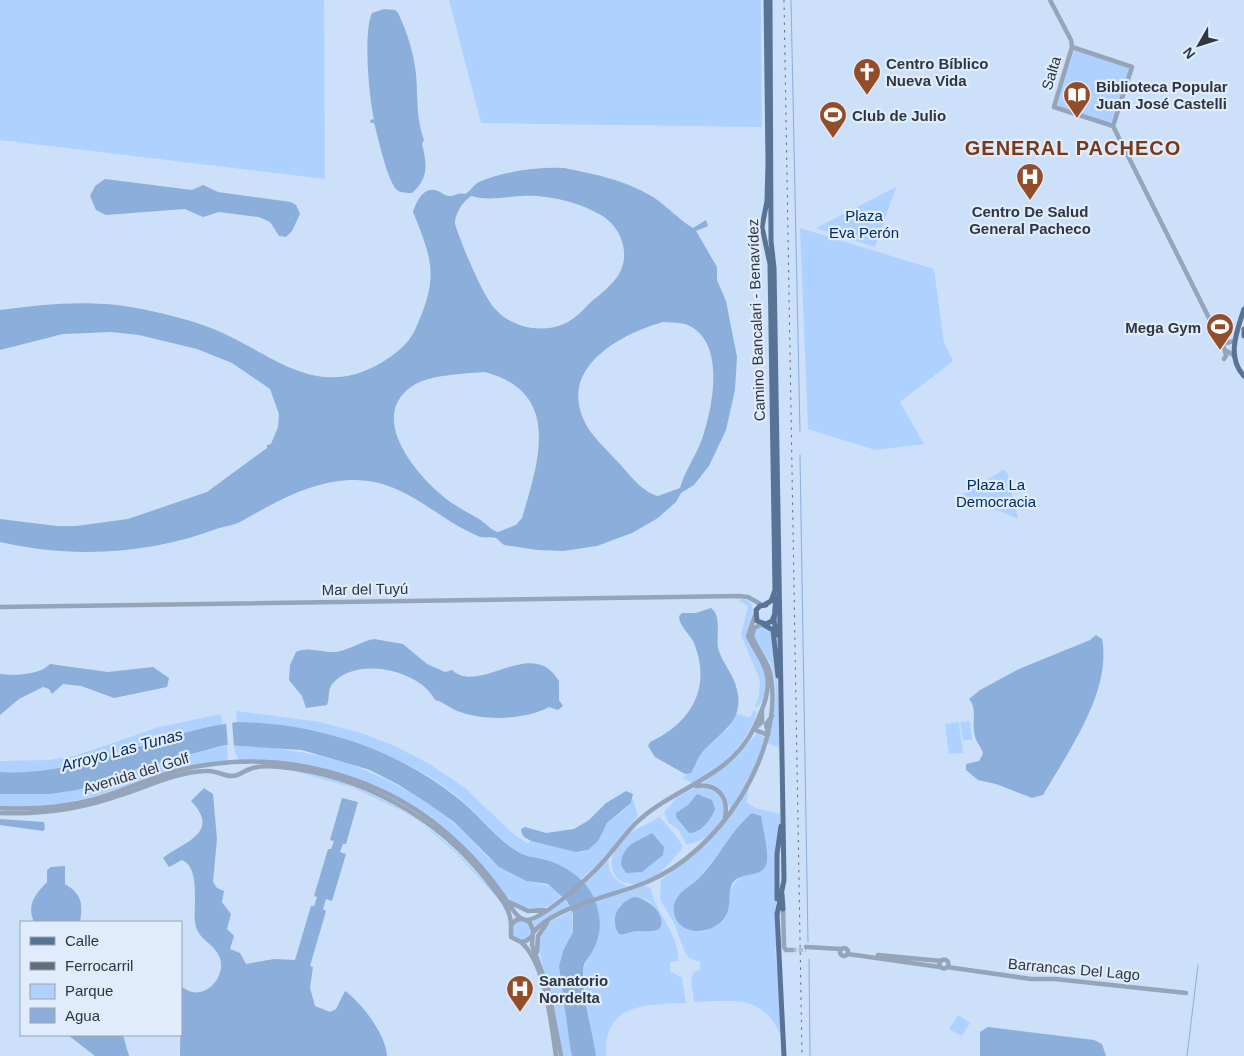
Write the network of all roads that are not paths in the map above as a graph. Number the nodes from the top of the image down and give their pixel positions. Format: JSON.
{"nodes":[{"id":1,"x":766,"y":0,"type":"edge"},
{"id":2,"x":770,"y":0,"type":"edge"},
{"id":3,"x":1049,"y":0,"type":"edge"},
{"id":4,"x":1072,"y":47,"type":"junction"},
{"id":5,"x":1113,"y":126,"type":"junction"},
{"id":6,"x":764,"y":218,"type":"junction"},
{"id":7,"x":772,"y":220,"type":"junction"},
{"id":8,"x":772,"y":228,"type":"junction"},
{"id":9,"x":763,"y":231,"type":"junction"},
{"id":10,"x":1244,"y":309,"type":"edge"},
{"id":11,"x":1244,"y":329,"type":"edge"},
{"id":12,"x":1244,"y":336,"type":"edge"},
{"id":13,"x":1235,"y":339,"type":"junction"},
{"id":14,"x":1225,"y":350,"type":"junction"},
{"id":15,"x":1234,"y":356,"type":"junction"},
{"id":16,"x":1224,"y":359,"type":"dead end"},
{"id":17,"x":1244,"y":376,"type":"edge"},
{"id":18,"x":779,"y":581,"type":"junction"},
{"id":19,"x":730,"y":597,"type":"junction"},
{"id":20,"x":763,"y":605,"type":"junction"},
{"id":21,"x":0,"y":607,"type":"edge"},
{"id":22,"x":755,"y":614,"type":"junction"},
{"id":23,"x":774,"y":615,"type":"junction"},
{"id":24,"x":763,"y":624,"type":"junction"},
{"id":25,"x":781,"y":686,"type":"junction"},
{"id":26,"x":773,"y":704,"type":"junction"},
{"id":27,"x":763,"y":706,"type":"junction"},
{"id":28,"x":773,"y":712,"type":"junction"},
{"id":29,"x":782,"y":714,"type":"junction"},
{"id":30,"x":753,"y":729,"type":"junction"},
{"id":31,"x":768,"y":735,"type":"junction"},
{"id":32,"x":694,"y":786,"type":"junction"},
{"id":33,"x":783,"y":798,"type":"junction"},
{"id":34,"x":0,"y":808,"type":"edge"},
{"id":35,"x":0,"y":813,"type":"edge"},
{"id":36,"x":725,"y":820,"type":"junction"},
{"id":37,"x":777,"y":862,"type":"junction"},
{"id":38,"x":784,"y":880,"type":"junction"},
{"id":39,"x":781,"y":890,"type":"junction"},
{"id":40,"x":507,"y":900,"type":"junction"},
{"id":41,"x":783,"y":908,"type":"junction"},
{"id":42,"x":548,"y":909,"type":"junction"},
{"id":43,"x":777,"y":915,"type":"junction"},
{"id":44,"x":550,"y":918,"type":"junction"},
{"id":45,"x":524,"y":919,"type":"junction"},
{"id":46,"x":511,"y":924,"type":"junction"},
{"id":47,"x":533,"y":934,"type":"junction"},
{"id":48,"x":521,"y":942,"type":"junction"},
{"id":49,"x":806,"y":948,"type":"tunnel mouth"},
{"id":50,"x":793,"y":949,"type":"dead end"},
{"id":51,"x":538,"y":959,"type":"junction"},
{"id":52,"x":1186,"y":992,"type":"dead end"},
{"id":53,"x":556,"y":1056,"type":"edge"},
{"id":54,"x":561,"y":1056,"type":"edge"},
{"id":55,"x":784,"y":1056,"type":"edge"}],
"edges":[{"from":1,"to":6,"type":"main road","name":"Camino Bancalari - Benavídez"},
{"from":2,"to":7,"type":"main road","name":"Camino Bancalari - Benavídez"},
{"from":3,"to":4,"type":"street"},
{"from":4,"to":5,"type":"street","name":"Salta"},
{"from":4,"to":5,"type":"street"},
{"from":5,"to":13,"type":"street"},
{"from":5,"to":14,"type":"street"},
{"from":6,"to":7,"type":"main road"},
{"from":6,"to":9,"type":"main road","name":"Camino Bancalari - Benavídez"},
{"from":7,"to":8,"type":"main road","name":"Camino Bancalari - Benavídez"},
{"from":8,"to":9,"type":"main road"},
{"from":8,"to":18,"type":"main road","name":"Camino Bancalari - Benavídez"},
{"from":9,"to":20,"type":"main road","name":"Camino Bancalari - Benavídez"},
{"from":10,"to":13,"type":"main road"},
{"from":11,"to":12,"type":"main road"},
{"from":12,"to":13,"type":"main road"},
{"from":13,"to":15,"type":"main road"},
{"from":14,"to":15,"type":"street"},
{"from":14,"to":16,"type":"street"},
{"from":15,"to":17,"type":"main road"},
{"from":18,"to":23,"type":"main road","name":"Camino Bancalari - Benavídez"},
{"from":18,"to":25,"type":"main road","name":"Camino Bancalari - Benavídez"},
{"from":19,"to":20,"type":"street"},
{"from":19,"to":21,"type":"street","name":"Mar del Tuyú"},
{"from":19,"to":22,"type":"street"},
{"from":20,"to":22,"type":"main road"},
{"from":20,"to":23,"type":"main road"},
{"from":22,"to":24,"type":"main road"},
{"from":22,"to":27,"type":"street"},
{"from":23,"to":24,"type":"main road"},
{"from":23,"to":25,"type":"main road","name":"Camino Bancalari - Benavídez"},
{"from":24,"to":26,"type":"street"},
{"from":24,"to":29,"type":"main road","name":"Camino Bancalari - Benavídez"},
{"from":25,"to":29,"type":"main road","name":"Camino Bancalari - Benavídez"},
{"from":26,"to":27,"type":"street"},
{"from":26,"to":28,"type":"street"},
{"from":27,"to":28,"type":"street"},
{"from":27,"to":30,"type":"street"},
{"from":28,"to":31,"type":"street"},
{"from":29,"to":33,"type":"main road","name":"Camino Bancalari - Benavídez"},
{"from":30,"to":31,"type":"street"},
{"from":30,"to":32,"type":"street"},
{"from":31,"to":36,"type":"street"},
{"from":32,"to":36,"type":"street"},
{"from":32,"to":42,"type":"street"},
{"from":33,"to":37,"type":"main road","name":"Camino Bancalari - Benavídez"},
{"from":33,"to":38,"type":"main road","name":"Camino Bancalari - Benavídez"},
{"from":34,"to":40,"type":"street","name":"Avenida del Golf"},
{"from":35,"to":46,"type":"street","name":"Avenida del Golf"},
{"from":36,"to":44,"type":"street"},
{"from":37,"to":39,"type":"main road"},
{"from":37,"to":43,"type":"main road","name":"Camino Bancalari - Benavídez"},
{"from":38,"to":39,"type":"main road","name":"Camino Bancalari - Benavídez"},
{"from":38,"to":41,"type":"street"},
{"from":39,"to":41,"type":"main road"},
{"from":39,"to":43,"type":"main road","name":"Camino Bancalari - Benavídez"},
{"from":40,"to":42,"type":"street"},
{"from":40,"to":45,"type":"street","name":"Avenida del Golf"},
{"from":41,"to":50,"type":"street"},
{"from":42,"to":45,"type":"street"},
{"from":43,"to":55,"type":"main road","name":"Camino Bancalari - Benavídez"},
{"from":44,"to":47,"type":"street"},
{"from":44,"to":51,"type":"street"},
{"from":45,"to":46,"type":"street"},
{"from":45,"to":47,"type":"street"},
{"from":46,"to":48,"type":"street"},
{"from":47,"to":48,"type":"street"},
{"from":47,"to":51,"type":"street"},
{"from":48,"to":53,"type":"street"},
{"from":49,"to":52,"type":"street","name":"Barrancas Del Lago"},
{"from":51,"to":54,"type":"street"}]}
